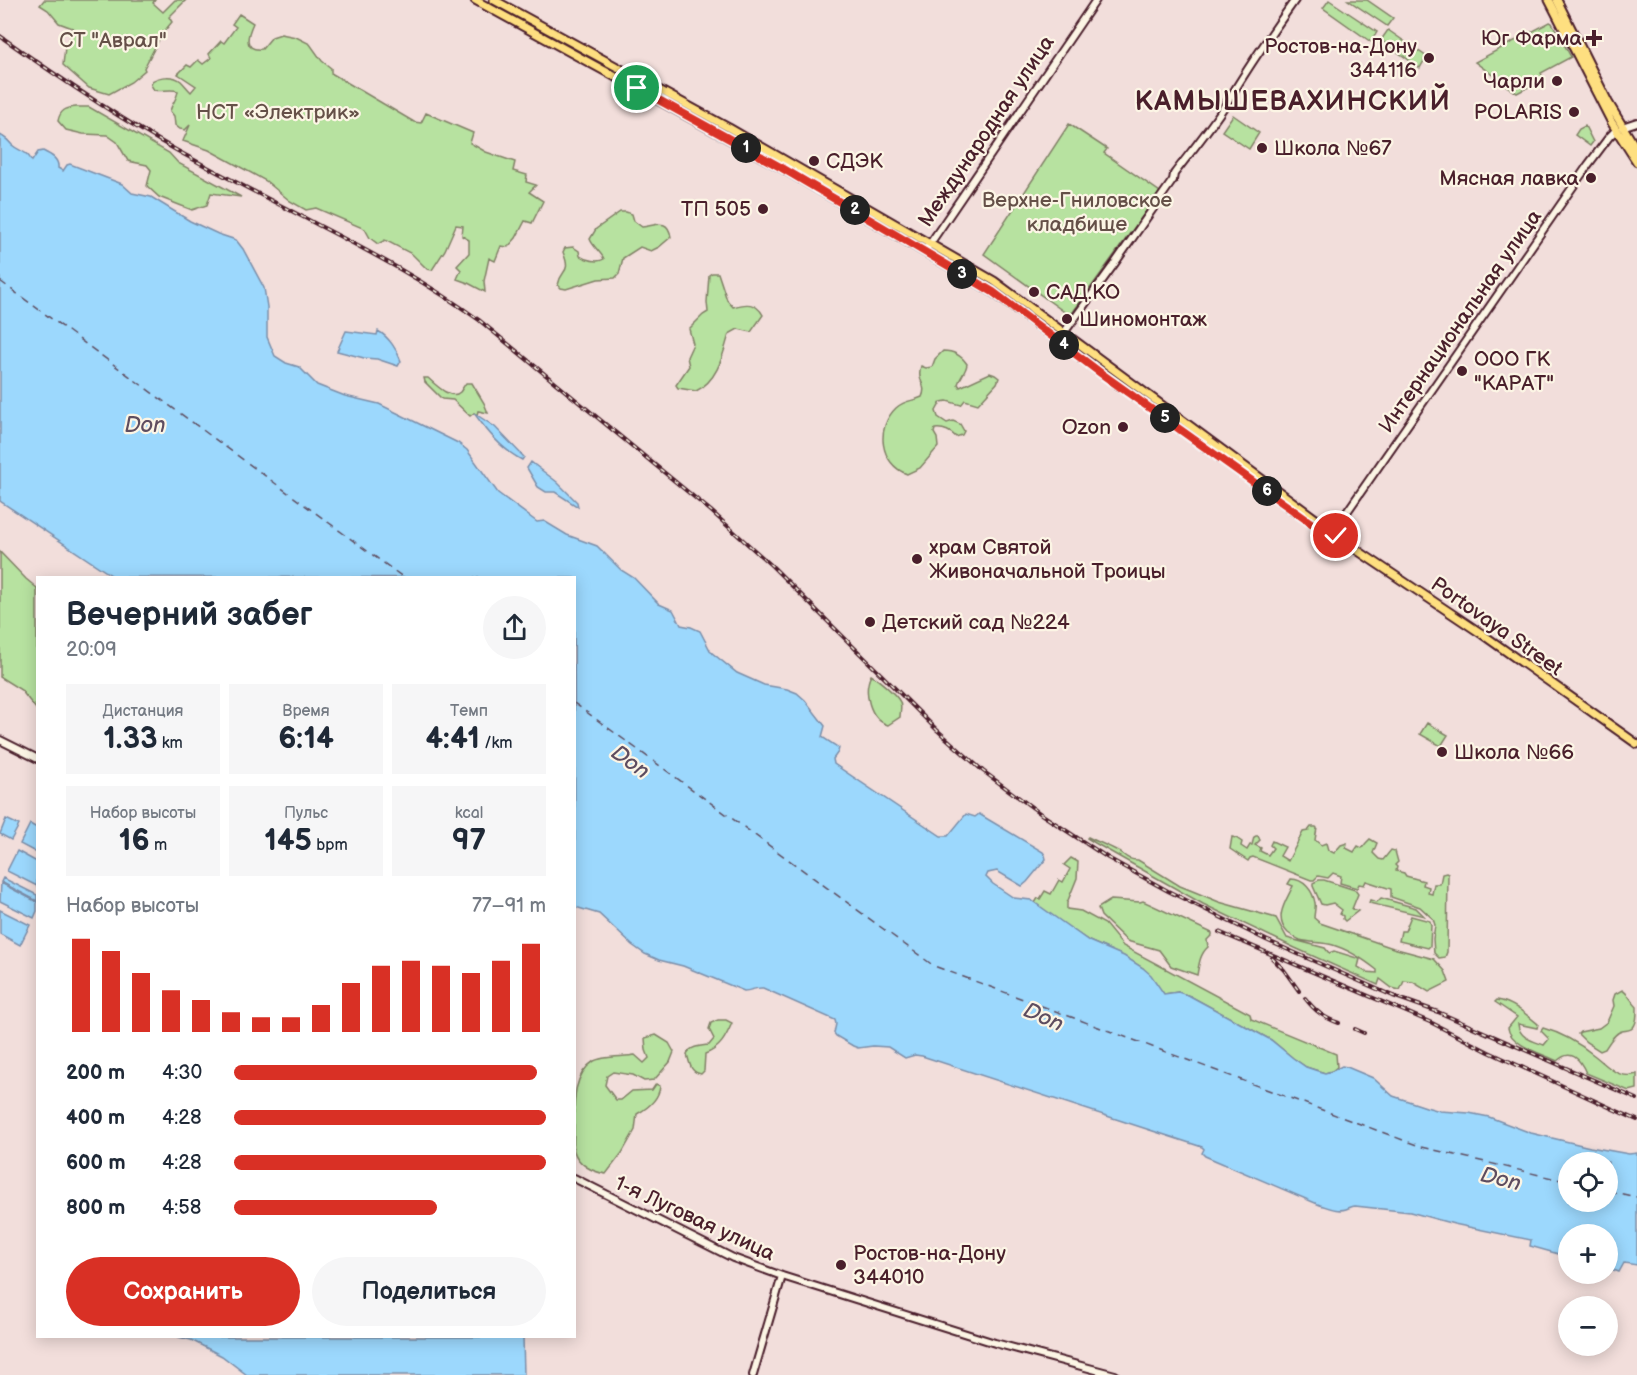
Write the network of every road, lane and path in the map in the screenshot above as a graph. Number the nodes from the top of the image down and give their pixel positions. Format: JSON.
{"nodes":[{"id":1,"x":475,"y":0,"type":"edge"},
{"id":2,"x":494,"y":0,"type":"edge"},
{"id":3,"x":1096,"y":0,"type":"edge"},
{"id":4,"x":1295,"y":0,"type":"edge"},
{"id":5,"x":1549,"y":0,"type":"edge"},
{"id":6,"x":1557,"y":0,"type":"edge"},
{"id":7,"x":1637,"y":122,"type":"edge"},
{"id":8,"x":1619,"y":129,"type":"junction"},
{"id":9,"x":1637,"y":150,"type":"edge"},
{"id":10,"x":1637,"y":162,"type":"edge"},
{"id":11,"x":929,"y":244,"type":"junction"},
{"id":12,"x":925,"y":251,"type":"junction"},
{"id":13,"x":1006,"y":290,"type":"junction"},
{"id":14,"x":1001,"y":299,"type":"junction"},
{"id":15,"x":1064,"y":334,"type":"junction"},
{"id":16,"x":1058,"y":341,"type":"junction"},
{"id":17,"x":1335,"y":534,"type":"junction"},
{"id":18,"x":0,"y":740,"type":"edge"},
{"id":19,"x":1637,"y":744,"type":"edge"},
{"id":20,"x":36,"y":758,"type":"edge"},
{"id":21,"x":576,"y":1179,"type":"edge"},
{"id":22,"x":782,"y":1276,"type":"junction"},
{"id":23,"x":753,"y":1375,"type":"edge"},
{"id":24,"x":1115,"y":1375,"type":"edge"}],
"edges":[{"from":1,"to":12,"type":"main road","name":"Portovaya Street"},
{"from":2,"to":11,"type":"main road","name":"Portovaya Street"},
{"from":3,"to":11,"type":"main road","name":"Международная улица"},
{"from":4,"to":15,"type":"main road"},
{"from":5,"to":8,"type":"main road"},
{"from":6,"to":8,"type":"main road"},
{"from":7,"to":8,"type":"main road"},
{"from":8,"to":9,"type":"main road"},
{"from":8,"to":10,"type":"main road"},
{"from":8,"to":17,"type":"main road","name":"Интернациональная улица"},
{"from":11,"to":12,"type":"main road","name":"Международная улица"},
{"from":11,"to":13,"type":"main road","name":"Portovaya Street"},
{"from":12,"to":14,"type":"main road","name":"Portovaya Street"},
{"from":13,"to":14,"type":"main road"},
{"from":13,"to":15,"type":"main road","name":"Portovaya Street"},
{"from":14,"to":16,"type":"main road","name":"Portovaya Street"},
{"from":15,"to":16,"type":"main road"},
{"from":15,"to":17,"type":"main road","name":"Portovaya Street"},
{"from":16,"to":17,"type":"main road","name":"Portovaya Street"},
{"from":17,"to":19,"type":"main road","name":"Portovaya Street"},
{"from":18,"to":20,"type":"main road"},
{"from":21,"to":22,"type":"main road","name":"1-я Луговая улица"},
{"from":22,"to":23,"type":"main road"},
{"from":22,"to":24,"type":"main road","name":"1-я Луговая улица"}]}
